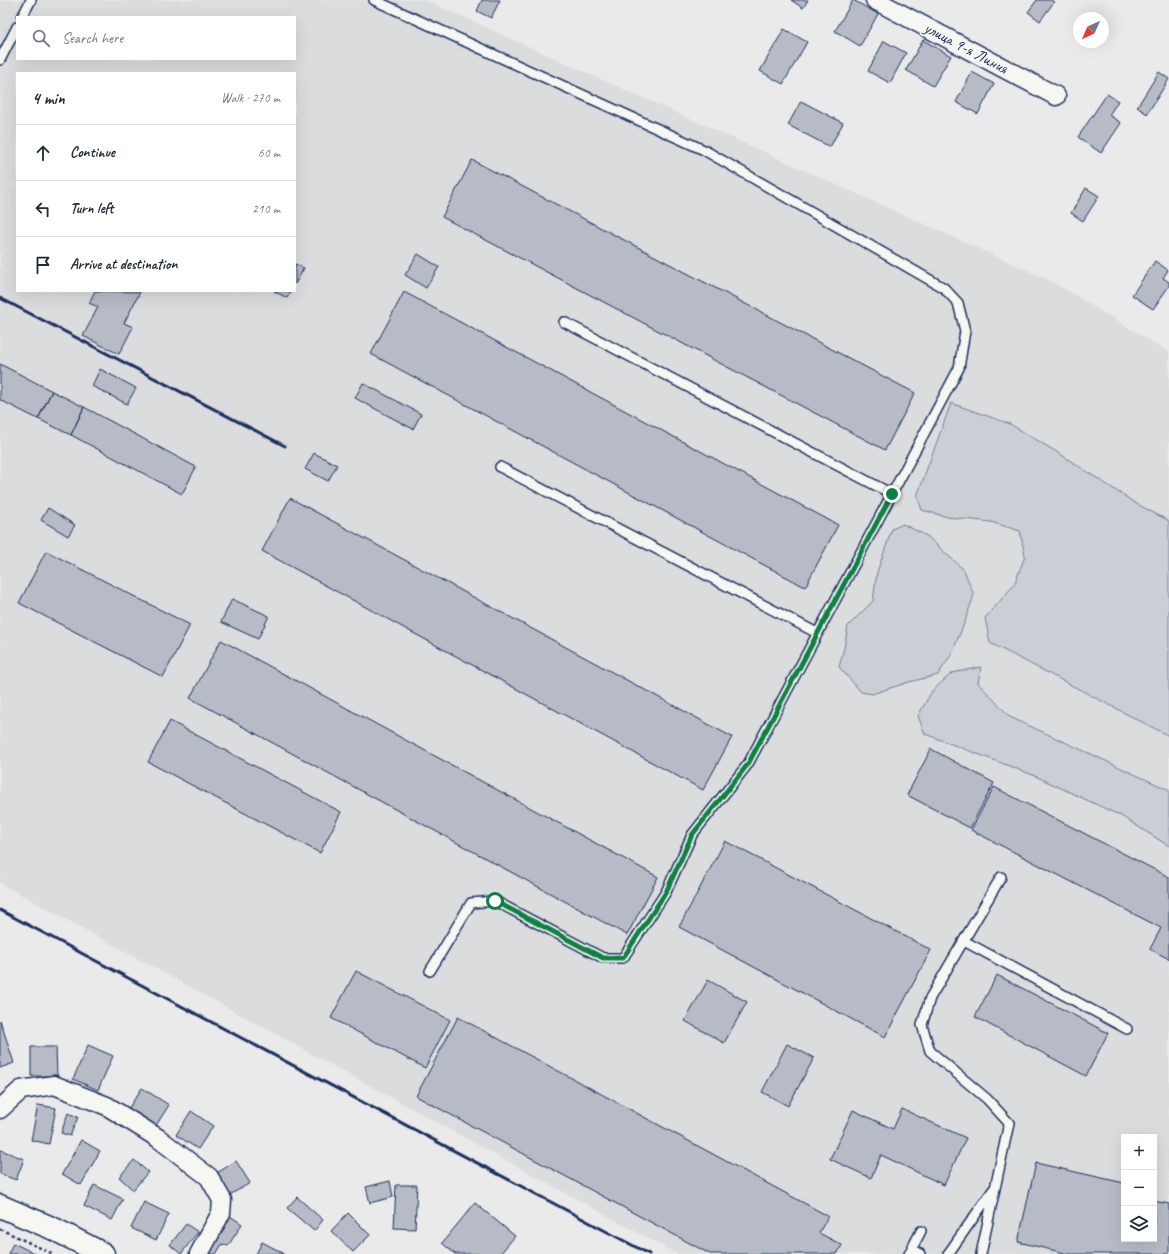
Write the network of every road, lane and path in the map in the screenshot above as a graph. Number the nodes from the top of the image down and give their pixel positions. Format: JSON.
{"nodes":[{"id":1,"x":31,"y":0,"type":"edge"},
{"id":2,"x":374,"y":0,"type":"edge"},
{"id":3,"x":875,"y":0,"type":"edge"},
{"id":4,"x":23,"y":16,"type":"edge"},
{"id":5,"x":16,"y":29,"type":"edge"},
{"id":6,"x":0,"y":60,"type":"edge"},
{"id":7,"x":1056,"y":96,"type":"dead end"},
{"id":8,"x":564,"y":322,"type":"dead end"},
{"id":9,"x":500,"y":467,"type":"dead end"},
{"id":10,"x":892,"y":494,"type":"junction"},
{"id":11,"x":817,"y":632,"type":"junction"},
{"id":12,"x":1001,"y":877,"type":"dead end"},
{"id":13,"x":964,"y":941,"type":"junction"},
{"id":14,"x":430,"y":971,"type":"dead end"},
{"id":15,"x":1126,"y":1028,"type":"dead end"},
{"id":16,"x":0,"y":1109,"type":"edge"},
{"id":17,"x":996,"y":1186,"type":"junction"},
{"id":18,"x":0,"y":1206,"type":"edge"},
{"id":19,"x":0,"y":1229,"type":"edge"},
{"id":20,"x":920,"y":1231,"type":"dead end"},
{"id":21,"x":910,"y":1252,"type":"edge"},
{"id":22,"x":53,"y":1254,"type":"edge"},
{"id":23,"x":103,"y":1254,"type":"edge"},
{"id":24,"x":199,"y":1254,"type":"edge"},
{"id":25,"x":920,"y":1254,"type":"edge"},
{"id":26,"x":948,"y":1254,"type":"edge"},
{"id":27,"x":981,"y":1254,"type":"edge"}],
"edges":[{"from":1,"to":4,"type":"lane"},
{"from":2,"to":10,"type":"lane"},
{"from":3,"to":7,"type":"street","name":"улица 9-я Линия"},
{"from":5,"to":6,"type":"lane"},
{"from":8,"to":10,"type":"lane"},
{"from":9,"to":11,"type":"lane"},
{"from":10,"to":11,"type":"lane"},
{"from":11,"to":14,"type":"lane"},
{"from":12,"to":13,"type":"lane"},
{"from":13,"to":15,"type":"lane"},
{"from":13,"to":17,"type":"lane"},
{"from":16,"to":24,"type":"street"},
{"from":17,"to":26,"type":"lane"},
{"from":17,"to":27,"type":"lane"},
{"from":18,"to":23,"type":"main road"},
{"from":19,"to":22,"type":"path"},
{"from":20,"to":21,"type":"lane"},
{"from":21,"to":25,"type":"lane"}]}
